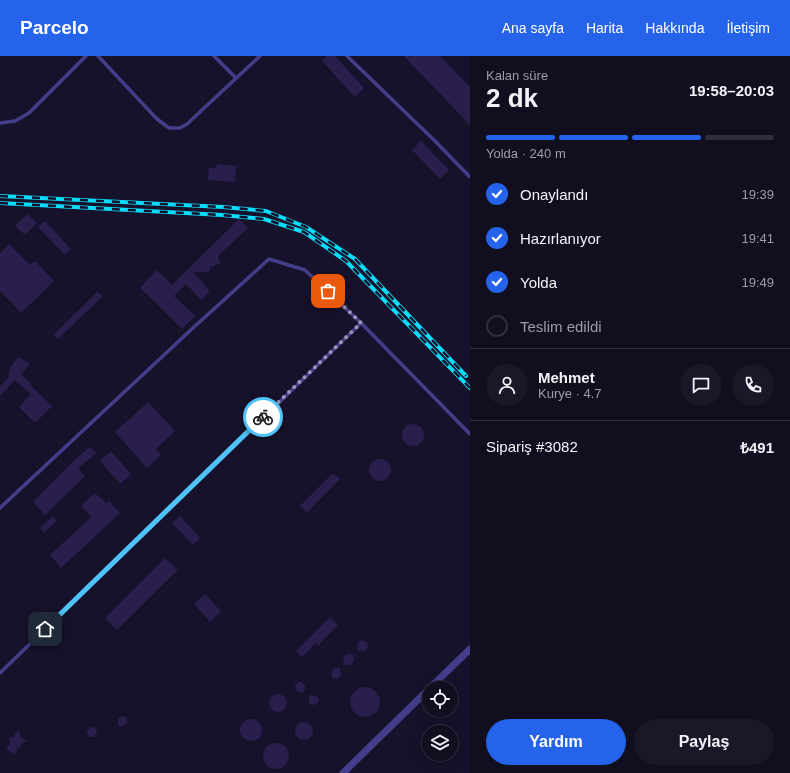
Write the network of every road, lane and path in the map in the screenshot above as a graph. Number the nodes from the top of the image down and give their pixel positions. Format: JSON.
{"nodes":[{"id":1,"x":86,"y":56,"type":"edge"},
{"id":2,"x":98,"y":56,"type":"edge"},
{"id":3,"x":214,"y":56,"type":"edge"},
{"id":4,"x":260,"y":56,"type":"edge"},
{"id":5,"x":347,"y":56,"type":"edge"},
{"id":6,"x":236,"y":78,"type":"junction"},
{"id":7,"x":0,"y":123,"type":"edge"},
{"id":8,"x":470,"y":177,"type":"edge"},
{"id":9,"x":361,"y":323,"type":"junction"},
{"id":10,"x":470,"y":434,"type":"edge"},
{"id":11,"x":0,"y":508,"type":"edge"},
{"id":12,"x":470,"y":649,"type":"edge"},
{"id":13,"x":0,"y":673,"type":"edge"},
{"id":14,"x":437,"y":681,"type":"edge"},
{"id":15,"x":422,"y":696,"type":"edge"},
{"id":16,"x":343,"y":773,"type":"edge"}],
"edges":[{"from":1,"to":7,"type":"lane"},
{"from":2,"to":6,"type":"lane"},
{"from":3,"to":6,"type":"lane"},
{"from":4,"to":6,"type":"lane"},
{"from":5,"to":8,"type":"lane"},
{"from":9,"to":10,"type":"lane"},
{"from":9,"to":11,"type":"lane"},
{"from":9,"to":13,"type":"lane"},
{"from":12,"to":14,"type":"street"},
{"from":15,"to":16,"type":"street"}]}
